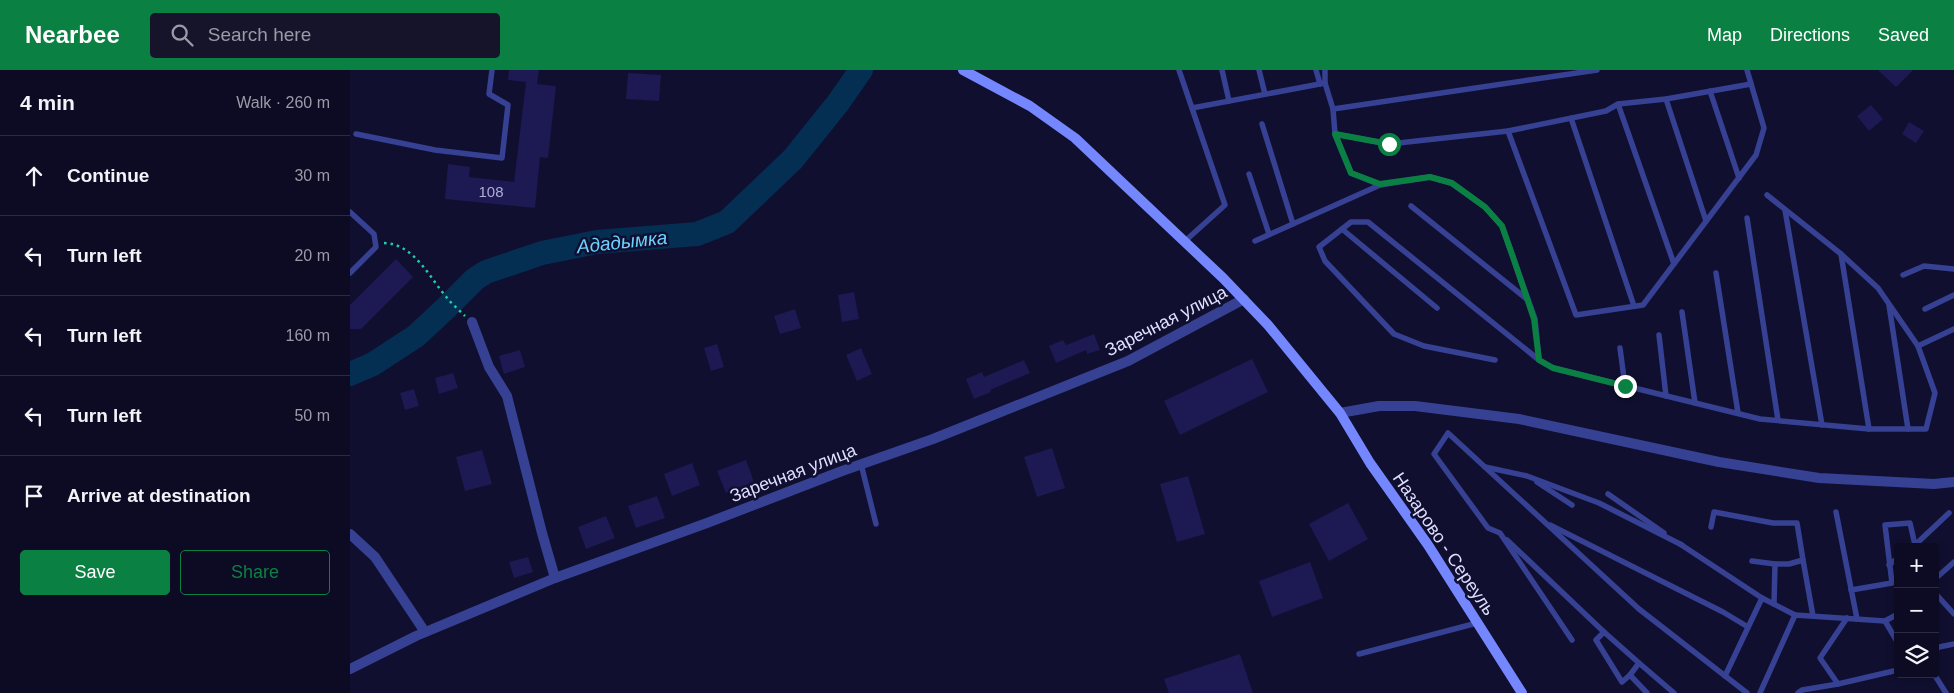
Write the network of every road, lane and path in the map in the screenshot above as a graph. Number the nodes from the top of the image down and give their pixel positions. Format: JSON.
{"nodes":[{"id":1,"x":492,"y":70,"type":"edge"},
{"id":2,"x":963,"y":70,"type":"edge"},
{"id":3,"x":1179,"y":70,"type":"edge"},
{"id":4,"x":1222,"y":70,"type":"edge"},
{"id":5,"x":1258,"y":70,"type":"edge"},
{"id":6,"x":1316,"y":70,"type":"edge"},
{"id":7,"x":1325,"y":70,"type":"edge"},
{"id":8,"x":1597,"y":70,"type":"edge"},
{"id":9,"x":1747,"y":70,"type":"edge"},
{"id":10,"x":1323,"y":83,"type":"junction"},
{"id":11,"x":1751,"y":84,"type":"junction"},
{"id":12,"x":1710,"y":92,"type":"junction"},
{"id":13,"x":1265,"y":94,"type":"junction"},
{"id":14,"x":1666,"y":99,"type":"junction"},
{"id":15,"x":1229,"y":101,"type":"junction"},
{"id":16,"x":1618,"y":104,"type":"junction"},
{"id":17,"x":1192,"y":108,"type":"junction"},
{"id":18,"x":1333,"y":109,"type":"junction"},
{"id":19,"x":1571,"y":118,"type":"junction"},
{"id":20,"x":1262,"y":124,"type":"dead end"},
{"id":21,"x":1508,"y":130,"type":"junction"},
{"id":22,"x":356,"y":134,"type":"dead end"},
{"id":23,"x":1335,"y":134,"type":"junction"},
{"id":24,"x":1249,"y":174,"type":"dead end"},
{"id":25,"x":1739,"y":178,"type":"junction"},
{"id":26,"x":1380,"y":184,"type":"junction"},
{"id":27,"x":1767,"y":195,"type":"dead end"},
{"id":28,"x":1410,"y":206,"type":"dead end"},
{"id":29,"x":1785,"y":210,"type":"junction"},
{"id":30,"x":350,"y":212,"type":"edge"},
{"id":31,"x":1746,"y":218,"type":"dead end"},
{"id":32,"x":1706,"y":221,"type":"junction"},
{"id":33,"x":1292,"y":224,"type":"junction"},
{"id":34,"x":1342,"y":229,"type":"junction"},
{"id":35,"x":1269,"y":234,"type":"junction"},
{"id":36,"x":1254,"y":241,"type":"dead end"},
{"id":37,"x":375,"y":242,"type":"junction"},
{"id":38,"x":1184,"y":242,"type":"junction"},
{"id":39,"x":1841,"y":254,"type":"junction"},
{"id":40,"x":1674,"y":264,"type":"junction"},
{"id":41,"x":1954,"y":269,"type":"edge"},
{"id":42,"x":1716,"y":273,"type":"dead end"},
{"id":43,"x":350,"y":274,"type":"edge"},
{"id":44,"x":1903,"y":276,"type":"dead end"},
{"id":45,"x":1954,"y":295,"type":"edge"},
{"id":46,"x":1244,"y":299,"type":"junction"},
{"id":47,"x":1528,"y":300,"type":"junction"},
{"id":48,"x":1888,"y":303,"type":"junction"},
{"id":49,"x":1634,"y":306,"type":"junction"},
{"id":50,"x":457,"y":308,"type":"dead end"},
{"id":51,"x":1437,"y":308,"type":"dead end"},
{"id":52,"x":1925,"y":309,"type":"dead end"},
{"id":53,"x":1682,"y":312,"type":"dead end"},
{"id":54,"x":472,"y":322,"type":"dead end"},
{"id":55,"x":1954,"y":329,"type":"edge"},
{"id":56,"x":1658,"y":335,"type":"dead end"},
{"id":57,"x":1918,"y":346,"type":"junction"},
{"id":58,"x":1620,"y":348,"type":"dead end"},
{"id":59,"x":1495,"y":360,"type":"dead end"},
{"id":60,"x":1539,"y":360,"type":"junction"},
{"id":61,"x":1625,"y":386,"type":"junction"},
{"id":62,"x":1666,"y":396,"type":"junction"},
{"id":63,"x":1695,"y":403,"type":"junction"},
{"id":64,"x":1340,"y":413,"type":"junction"},
{"id":65,"x":1738,"y":413,"type":"junction"},
{"id":66,"x":1778,"y":420,"type":"junction"},
{"id":67,"x":1822,"y":425,"type":"junction"},
{"id":68,"x":1869,"y":429,"type":"junction"},
{"id":69,"x":1908,"y":429,"type":"junction"},
{"id":70,"x":861,"y":464,"type":"junction"},
{"id":71,"x":1484,"y":466,"type":"junction"},
{"id":72,"x":1527,"y":476,"type":"junction"},
{"id":73,"x":1954,"y":482,"type":"edge"},
{"id":74,"x":1608,"y":494,"type":"dead end"},
{"id":75,"x":1572,"y":505,"type":"dead end"},
{"id":76,"x":1836,"y":512,"type":"dead end"},
{"id":77,"x":1949,"y":513,"type":"dead end"},
{"id":78,"x":1543,"y":521,"type":"junction"},
{"id":79,"x":876,"y":524,"type":"dead end"},
{"id":80,"x":1711,"y":527,"type":"dead end"},
{"id":81,"x":1500,"y":533,"type":"junction"},
{"id":82,"x":350,"y":534,"type":"edge"},
{"id":83,"x":1913,"y":543,"type":"edge"},
{"id":84,"x":1916,"y":543,"type":"edge"},
{"id":85,"x":1682,"y":546,"type":"junction"},
{"id":86,"x":1803,"y":560,"type":"junction"},
{"id":87,"x":1752,"y":561,"type":"dead end"},
{"id":88,"x":1894,"y":561,"type":"edge"},
{"id":89,"x":1954,"y":562,"type":"edge"},
{"id":90,"x":1776,"y":564,"type":"junction"},
{"id":91,"x":1889,"y":565,"type":"junction"},
{"id":92,"x":1939,"y":575,"type":"edge"},
{"id":93,"x":555,"y":578,"type":"junction"},
{"id":94,"x":1852,"y":590,"type":"junction"},
{"id":95,"x":1939,"y":597,"type":"edge"},
{"id":96,"x":1762,"y":598,"type":"junction"},
{"id":97,"x":1774,"y":604,"type":"junction"},
{"id":98,"x":1954,"y":614,"type":"edge"},
{"id":99,"x":1795,"y":615,"type":"junction"},
{"id":100,"x":1813,"y":616,"type":"junction"},
{"id":101,"x":1894,"y":616,"type":"edge"},
{"id":102,"x":1846,"y":618,"type":"junction"},
{"id":103,"x":1857,"y":619,"type":"junction"},
{"id":104,"x":1885,"y":621,"type":"junction"},
{"id":105,"x":1477,"y":623,"type":"junction"},
{"id":106,"x":1748,"y":627,"type":"junction"},
{"id":107,"x":425,"y":632,"type":"junction"},
{"id":108,"x":1604,"y":632,"type":"junction"},
{"id":109,"x":1894,"y":636,"type":"edge"},
{"id":110,"x":1572,"y":640,"type":"dead end"},
{"id":111,"x":1954,"y":644,"type":"edge"},
{"id":112,"x":1939,"y":648,"type":"edge"},
{"id":113,"x":1358,"y":654,"type":"dead end"},
{"id":114,"x":1639,"y":663,"type":"junction"},
{"id":115,"x":350,"y":669,"type":"edge"},
{"id":116,"x":1894,"y":671,"type":"edge"},
{"id":117,"x":1630,"y":674,"type":"junction"},
{"id":118,"x":1725,"y":676,"type":"junction"},
{"id":119,"x":1937,"y":678,"type":"edge"},
{"id":120,"x":1838,"y":684,"type":"junction"},
{"id":121,"x":1522,"y":693,"type":"edge"},
{"id":122,"x":1647,"y":693,"type":"edge"},
{"id":123,"x":1674,"y":693,"type":"edge"},
{"id":124,"x":1747,"y":693,"type":"edge"},
{"id":125,"x":1760,"y":693,"type":"edge"},
{"id":126,"x":1798,"y":693,"type":"edge"},
{"id":127,"x":1946,"y":693,"type":"edge"}],
"edges":[{"from":1,"to":22,"type":"lane"},
{"from":2,"to":38,"type":"street","name":"Назарово - Сереуль"},
{"from":3,"to":17,"type":"lane"},
{"from":4,"to":15,"type":"lane"},
{"from":5,"to":13,"type":"lane"},
{"from":6,"to":10,"type":"lane"},
{"from":7,"to":10,"type":"lane"},
{"from":8,"to":18,"type":"lane"},
{"from":9,"to":11,"type":"lane"},
{"from":10,"to":13,"type":"lane"},
{"from":10,"to":18,"type":"lane"},
{"from":11,"to":12,"type":"lane"},
{"from":11,"to":25,"type":"lane"},
{"from":12,"to":14,"type":"lane"},
{"from":12,"to":25,"type":"lane"},
{"from":13,"to":15,"type":"lane"},
{"from":14,"to":16,"type":"lane"},
{"from":14,"to":32,"type":"lane"},
{"from":15,"to":17,"type":"lane"},
{"from":16,"to":19,"type":"lane"},
{"from":16,"to":40,"type":"lane"},
{"from":17,"to":38,"type":"lane"},
{"from":18,"to":23,"type":"lane"},
{"from":19,"to":21,"type":"lane"},
{"from":19,"to":49,"type":"lane"},
{"from":20,"to":33,"type":"lane"},
{"from":21,"to":23,"type":"lane"},
{"from":21,"to":49,"type":"lane"},
{"from":23,"to":26,"type":"lane"},
{"from":24,"to":35,"type":"lane"},
{"from":25,"to":32,"type":"lane"},
{"from":26,"to":33,"type":"lane"},
{"from":26,"to":47,"type":"lane"},
{"from":27,"to":29,"type":"lane"},
{"from":28,"to":47,"type":"lane"},
{"from":29,"to":39,"type":"lane"},
{"from":29,"to":67,"type":"lane"},
{"from":30,"to":37,"type":"lane"},
{"from":31,"to":66,"type":"lane"},
{"from":32,"to":40,"type":"lane"},
{"from":33,"to":35,"type":"lane"},
{"from":34,"to":51,"type":"lane"},
{"from":34,"to":59,"type":"lane"},
{"from":34,"to":60,"type":"lane"},
{"from":35,"to":36,"type":"lane"},
{"from":37,"to":43,"type":"lane"},
{"from":37,"to":50,"type":"path"},
{"from":38,"to":46,"type":"street","name":"Назарово - Сереуль"},
{"from":39,"to":48,"type":"lane"},
{"from":39,"to":68,"type":"lane"},
{"from":40,"to":49,"type":"lane"},
{"from":41,"to":44,"type":"lane"},
{"from":42,"to":65,"type":"lane"},
{"from":45,"to":52,"type":"lane"},
{"from":46,"to":64,"type":"street","name":"Назарово - Сереуль"},
{"from":46,"to":70,"type":"street","name":"Заречная улица"},
{"from":47,"to":60,"type":"lane"},
{"from":48,"to":57,"type":"lane"},
{"from":48,"to":69,"type":"lane"},
{"from":53,"to":63,"type":"lane"},
{"from":54,"to":93,"type":"street"},
{"from":55,"to":57,"type":"lane"},
{"from":56,"to":62,"type":"lane"},
{"from":57,"to":69,"type":"lane"},
{"from":58,"to":61,"type":"lane"},
{"from":60,"to":61,"type":"lane"},
{"from":61,"to":62,"type":"lane"},
{"from":62,"to":63,"type":"lane"},
{"from":63,"to":65,"type":"lane"},
{"from":64,"to":73,"type":"street"},
{"from":64,"to":105,"type":"street","name":"Назарово - Сереуль"},
{"from":65,"to":66,"type":"lane"},
{"from":66,"to":67,"type":"lane"},
{"from":67,"to":68,"type":"lane"},
{"from":68,"to":69,"type":"lane"},
{"from":70,"to":79,"type":"lane"},
{"from":70,"to":93,"type":"street","name":"Заречная улица"},
{"from":71,"to":72,"type":"lane"},
{"from":71,"to":78,"type":"lane"},
{"from":71,"to":81,"type":"lane"},
{"from":72,"to":75,"type":"lane"},
{"from":72,"to":85,"type":"lane"},
{"from":74,"to":85,"type":"lane"},
{"from":76,"to":94,"type":"lane"},
{"from":77,"to":84,"type":"lane"},
{"from":78,"to":106,"type":"lane"},
{"from":78,"to":118,"type":"lane"},
{"from":80,"to":86,"type":"lane"},
{"from":81,"to":108,"type":"lane"},
{"from":81,"to":110,"type":"lane"},
{"from":82,"to":107,"type":"street"},
{"from":83,"to":91,"type":"lane"},
{"from":85,"to":96,"type":"lane"},
{"from":86,"to":90,"type":"lane"},
{"from":86,"to":100,"type":"lane"},
{"from":87,"to":90,"type":"lane"},
{"from":88,"to":91,"type":"lane"},
{"from":89,"to":92,"type":"lane"},
{"from":90,"to":97,"type":"lane"},
{"from":91,"to":94,"type":"lane"},
{"from":93,"to":107,"type":"street","name":"Заречная улица"},
{"from":94,"to":103,"type":"lane"},
{"from":95,"to":98,"type":"lane"},
{"from":96,"to":97,"type":"lane"},
{"from":96,"to":106,"type":"lane"},
{"from":97,"to":99,"type":"lane"},
{"from":99,"to":100,"type":"lane"},
{"from":99,"to":125,"type":"lane"},
{"from":100,"to":102,"type":"lane"},
{"from":101,"to":104,"type":"lane"},
{"from":102,"to":103,"type":"lane"},
{"from":102,"to":120,"type":"lane"},
{"from":103,"to":104,"type":"lane"},
{"from":104,"to":109,"type":"lane"},
{"from":105,"to":113,"type":"lane"},
{"from":105,"to":121,"type":"street","name":"Назарово - Сереуль"},
{"from":106,"to":118,"type":"lane"},
{"from":107,"to":115,"type":"street","name":"Заречная улица"},
{"from":108,"to":114,"type":"lane"},
{"from":108,"to":117,"type":"lane"},
{"from":111,"to":112,"type":"lane"},
{"from":114,"to":117,"type":"lane"},
{"from":114,"to":123,"type":"lane"},
{"from":116,"to":120,"type":"lane"},
{"from":117,"to":122,"type":"lane"},
{"from":118,"to":124,"type":"lane"},
{"from":119,"to":127,"type":"lane"},
{"from":120,"to":126,"type":"lane"}]}
